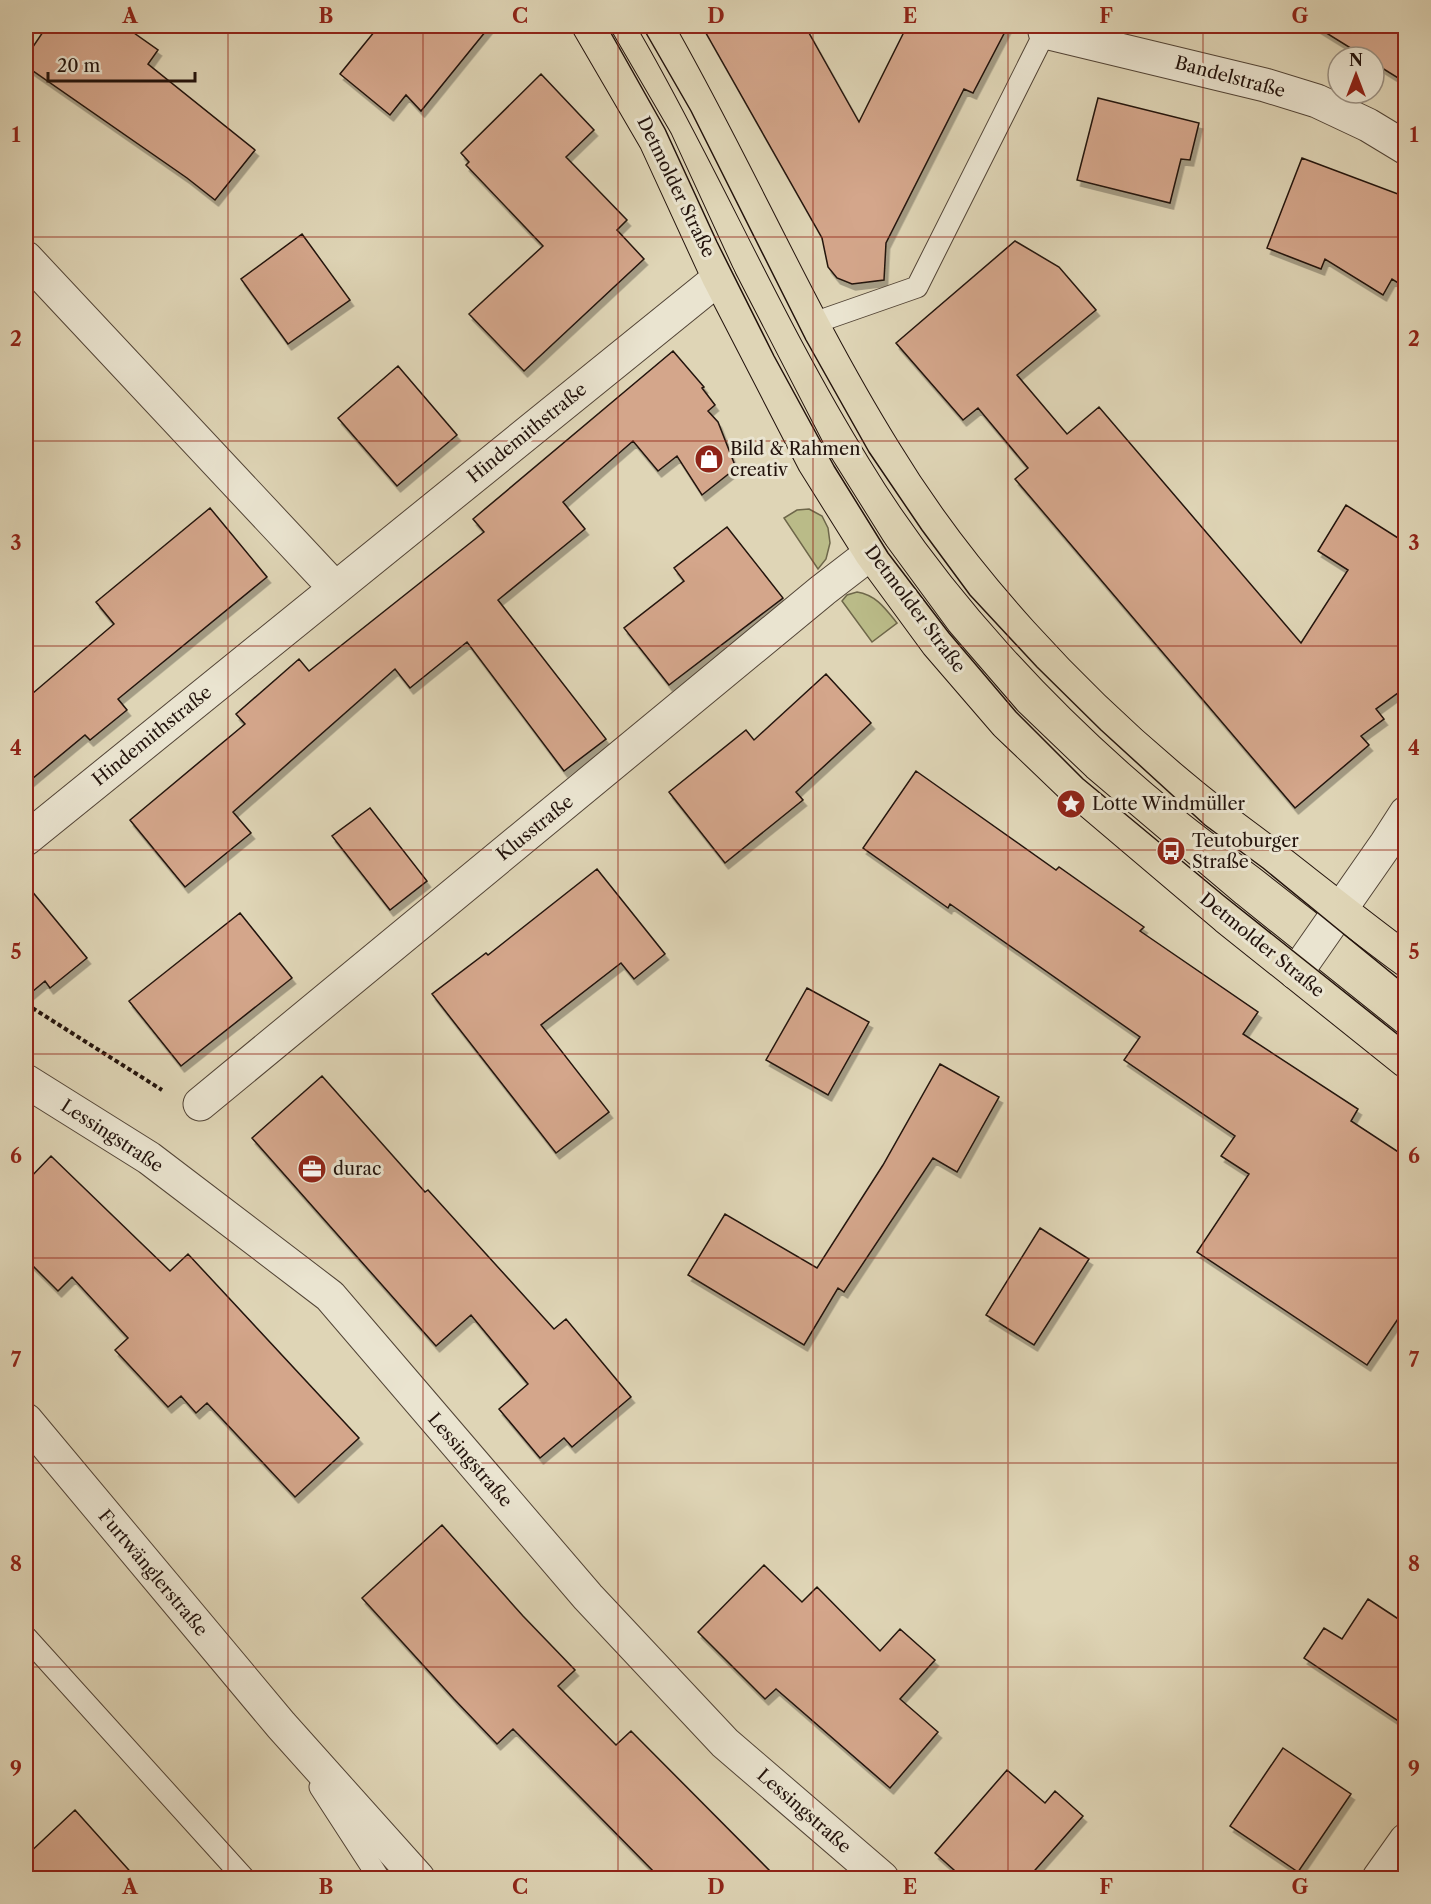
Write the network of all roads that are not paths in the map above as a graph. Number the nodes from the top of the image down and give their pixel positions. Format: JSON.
{"nodes":[{"id":1,"x":589,"y":26,"type":"edge"},
{"id":2,"x":656,"y":26,"type":"edge"},
{"id":3,"x":1047,"y":28,"type":"edge"},
{"id":4,"x":1406,"y":148,"type":"edge"},
{"id":5,"x":26,"y":258,"type":"edge"},
{"id":6,"x":719,"y":278,"type":"junction"},
{"id":7,"x":811,"y":324,"type":"junction"},
{"id":8,"x":871,"y":553,"type":"junction"},
{"id":9,"x":335,"y":588,"type":"junction"},
{"id":10,"x":1406,"y":813,"type":"edge"},
{"id":11,"x":26,"y":839,"type":"edge"},
{"id":12,"x":1340,"y":911,"type":"junction"},
{"id":13,"x":1406,"y":960,"type":"edge"},
{"id":14,"x":1296,"y":973,"type":"junction"},
{"id":15,"x":1406,"y":1061,"type":"edge"},
{"id":16,"x":26,"y":1081,"type":"edge"},
{"id":17,"x":200,"y":1104,"type":"road end"},
{"id":18,"x":26,"y":1420,"type":"edge"},
{"id":19,"x":26,"y":1636,"type":"edge"},
{"id":20,"x":280,"y":1725,"type":"junction"},
{"id":21,"x":1406,"y":1840,"type":"edge"},
{"id":22,"x":244,"y":1878,"type":"edge"},
{"id":23,"x":379,"y":1878,"type":"edge"},
{"id":24,"x":418,"y":1878,"type":"edge"},
{"id":25,"x":882,"y":1878,"type":"edge"},
{"id":26,"x":1379,"y":1878,"type":"edge"}],
"edges":[{"from":1,"to":6,"type":"main road","name":"Detmolder Straße"},
{"from":2,"to":7,"type":"main road"},
{"from":3,"to":4,"type":"street","name":"Bandelstraße"},
{"from":3,"to":7,"type":"lane"},
{"from":5,"to":9,"type":"street"},
{"from":6,"to":8,"type":"main road","name":"Detmolder Straße"},
{"from":6,"to":9,"type":"street","name":"Hindemithstraße"},
{"from":7,"to":12,"type":"main road"},
{"from":8,"to":14,"type":"main road","name":"Detmolder Straße"},
{"from":8,"to":17,"type":"street","name":"Klusstraße"},
{"from":9,"to":11,"type":"street","name":"Hindemithstraße"},
{"from":10,"to":12,"type":"street"},
{"from":12,"to":13,"type":"main road"},
{"from":12,"to":14,"type":"street"},
{"from":14,"to":15,"type":"main road","name":"Detmolder Straße"},
{"from":16,"to":25,"type":"street","name":"Lessingstraße"},
{"from":18,"to":20,"type":"street","name":"Furtwänglerstraße"},
{"from":19,"to":22,"type":"lane"},
{"from":20,"to":23,"type":"lane","name":"Furtwänglerstraße"},
{"from":20,"to":24,"type":"street","name":"Furtwänglerstraße"},
{"from":21,"to":26,"type":"street"}]}
